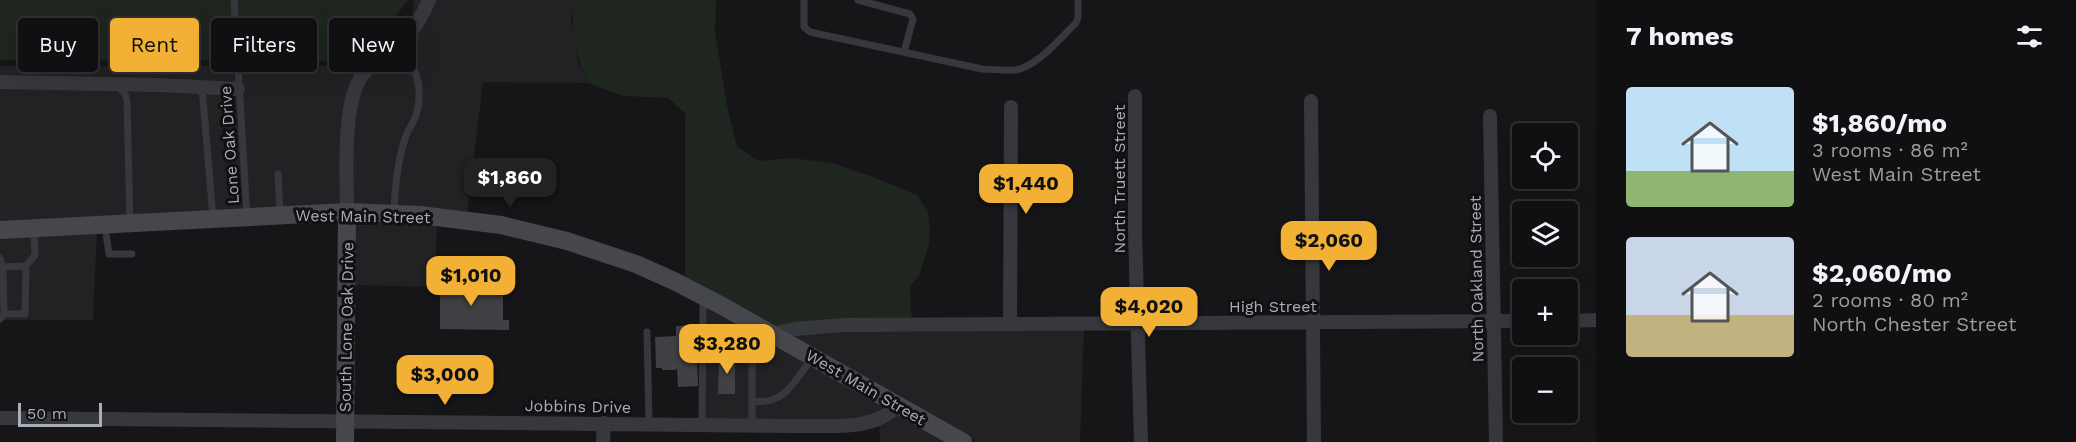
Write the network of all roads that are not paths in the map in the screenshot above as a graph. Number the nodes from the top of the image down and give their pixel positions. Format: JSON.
{"nodes":[{"id":1,"x":234,"y":0,"type":"edge"},
{"id":2,"x":429,"y":0,"type":"edge"},
{"id":3,"x":804,"y":0,"type":"edge"},
{"id":4,"x":858,"y":0,"type":"edge"},
{"id":5,"x":1078,"y":0,"type":"edge"},
{"id":6,"x":416,"y":26,"type":"edge"},
{"id":7,"x":904,"y":52,"type":"junction"},
{"id":8,"x":365,"y":72,"type":"edge"},
{"id":9,"x":416,"y":72,"type":"edge"},
{"id":10,"x":0,"y":82,"type":"edge"},
{"id":11,"x":116,"y":84,"type":"junction"},
{"id":12,"x":202,"y":87,"type":"junction"},
{"id":13,"x":238,"y":88,"type":"junction"},
{"id":14,"x":1135,"y":96,"type":"dead end"},
{"id":15,"x":1311,"y":102,"type":"dead end"},
{"id":16,"x":1011,"y":107,"type":"dead end"},
{"id":17,"x":1490,"y":116,"type":"dead end"},
{"id":18,"x":278,"y":174,"type":"dead end"},
{"id":19,"x":347,"y":212,"type":"junction"},
{"id":20,"x":393,"y":214,"type":"junction"},
{"id":21,"x":280,"y":215,"type":"junction"},
{"id":22,"x":247,"y":216,"type":"junction"},
{"id":23,"x":213,"y":218,"type":"junction"},
{"id":24,"x":130,"y":223,"type":"junction"},
{"id":25,"x":105,"y":224,"type":"junction"},
{"id":26,"x":34,"y":228,"type":"junction"},
{"id":27,"x":0,"y":230,"type":"edge"},
{"id":28,"x":132,"y":254,"type":"dead end"},
{"id":29,"x":0,"y":258,"type":"edge"},
{"id":30,"x":26,"y":266,"type":"junction"},
{"id":31,"x":2,"y":267,"type":"junction"},
{"id":32,"x":703,"y":295,"type":"junction"},
{"id":33,"x":2,"y":316,"type":"edge"},
{"id":34,"x":1596,"y":320,"type":"edge"},
{"id":35,"x":1494,"y":321,"type":"junction"},
{"id":36,"x":1512,"y":321,"type":"edge"},
{"id":37,"x":1578,"y":321,"type":"edge"},
{"id":38,"x":1138,"y":322,"type":"junction"},
{"id":39,"x":1314,"y":322,"type":"junction"},
{"id":40,"x":1010,"y":323,"type":"junction"},
{"id":41,"x":647,"y":332,"type":"dead end"},
{"id":42,"x":772,"y":334,"type":"junction"},
{"id":43,"x":813,"y":357,"type":"junction"},
{"id":44,"x":752,"y":401,"type":"junction"},
{"id":45,"x":897,"y":405,"type":"junction"},
{"id":46,"x":0,"y":418,"type":"edge"},
{"id":47,"x":345,"y":420,"type":"junction"},
{"id":48,"x":604,"y":423,"type":"junction"},
{"id":49,"x":649,"y":424,"type":"junction"},
{"id":50,"x":702,"y":424,"type":"junction"},
{"id":51,"x":752,"y":425,"type":"junction"},
{"id":52,"x":345,"y":442,"type":"edge"},
{"id":53,"x":603,"y":442,"type":"edge"},
{"id":54,"x":963,"y":442,"type":"edge"},
{"id":55,"x":1141,"y":442,"type":"edge"},
{"id":56,"x":1314,"y":442,"type":"edge"},
{"id":57,"x":1496,"y":442,"type":"edge"}],
"edges":[{"from":1,"to":13,"type":"lane","name":"Lone Oak Drive"},
{"from":2,"to":6,"type":"street"},
{"from":3,"to":7,"type":"lane"},
{"from":4,"to":7,"type":"lane"},
{"from":5,"to":7,"type":"lane"},
{"from":8,"to":19,"type":"street"},
{"from":9,"to":20,"type":"lane"},
{"from":10,"to":11,"type":"street"},
{"from":11,"to":12,"type":"street"},
{"from":11,"to":24,"type":"lane"},
{"from":12,"to":13,"type":"street"},
{"from":12,"to":23,"type":"lane"},
{"from":13,"to":22,"type":"lane","name":"Lone Oak Drive"},
{"from":14,"to":38,"type":"street","name":"North Truett Street"},
{"from":15,"to":39,"type":"street"},
{"from":16,"to":40,"type":"street"},
{"from":17,"to":35,"type":"street","name":"North Oakland Street"},
{"from":18,"to":21,"type":"lane"},
{"from":19,"to":20,"type":"main road","name":"West Main Street"},
{"from":19,"to":21,"type":"main road","name":"West Main Street"},
{"from":19,"to":47,"type":"main road","name":"South Lone Oak Drive"},
{"from":20,"to":32,"type":"main road","name":"West Main Street"},
{"from":21,"to":22,"type":"main road","name":"West Main Street"},
{"from":22,"to":23,"type":"main road","name":"West Main Street"},
{"from":23,"to":24,"type":"main road","name":"West Main Street"},
{"from":24,"to":25,"type":"main road","name":"West Main Street"},
{"from":25,"to":26,"type":"main road","name":"West Main Street"},
{"from":25,"to":28,"type":"lane"},
{"from":26,"to":27,"type":"main road","name":"West Main Street"},
{"from":26,"to":30,"type":"lane"},
{"from":29,"to":31,"type":"lane"},
{"from":30,"to":31,"type":"lane"},
{"from":30,"to":33,"type":"lane"},
{"from":31,"to":33,"type":"lane"},
{"from":32,"to":42,"type":"main road","name":"West Main Street"},
{"from":32,"to":50,"type":"lane"},
{"from":34,"to":37,"type":"street"},
{"from":35,"to":36,"type":"street","name":"High Street"},
{"from":35,"to":39,"type":"street","name":"High Street"},
{"from":35,"to":57,"type":"street","name":"North Oakland Street"},
{"from":38,"to":39,"type":"street","name":"High Street"},
{"from":38,"to":40,"type":"street","name":"High Street"},
{"from":38,"to":55,"type":"street","name":"North Truett Street"},
{"from":39,"to":56,"type":"street"},
{"from":40,"to":42,"type":"street","name":"High Street"},
{"from":41,"to":49,"type":"lane"},
{"from":42,"to":43,"type":"main road","name":"West Main Street"},
{"from":42,"to":44,"type":"lane"},
{"from":43,"to":44,"type":"lane"},
{"from":43,"to":45,"type":"main road","name":"West Main Street"},
{"from":44,"to":51,"type":"lane"},
{"from":45,"to":51,"type":"street","name":"Jobbins Drive"},
{"from":45,"to":54,"type":"main road","name":"West Main Street"},
{"from":46,"to":47,"type":"street","name":"Jobbins Drive"},
{"from":47,"to":48,"type":"street","name":"Jobbins Drive"},
{"from":47,"to":52,"type":"main road","name":"South Lone Oak Drive"},
{"from":48,"to":49,"type":"street","name":"Jobbins Drive"},
{"from":48,"to":53,"type":"street"},
{"from":49,"to":50,"type":"street","name":"Jobbins Drive"},
{"from":50,"to":51,"type":"street","name":"Jobbins Drive"}]}
